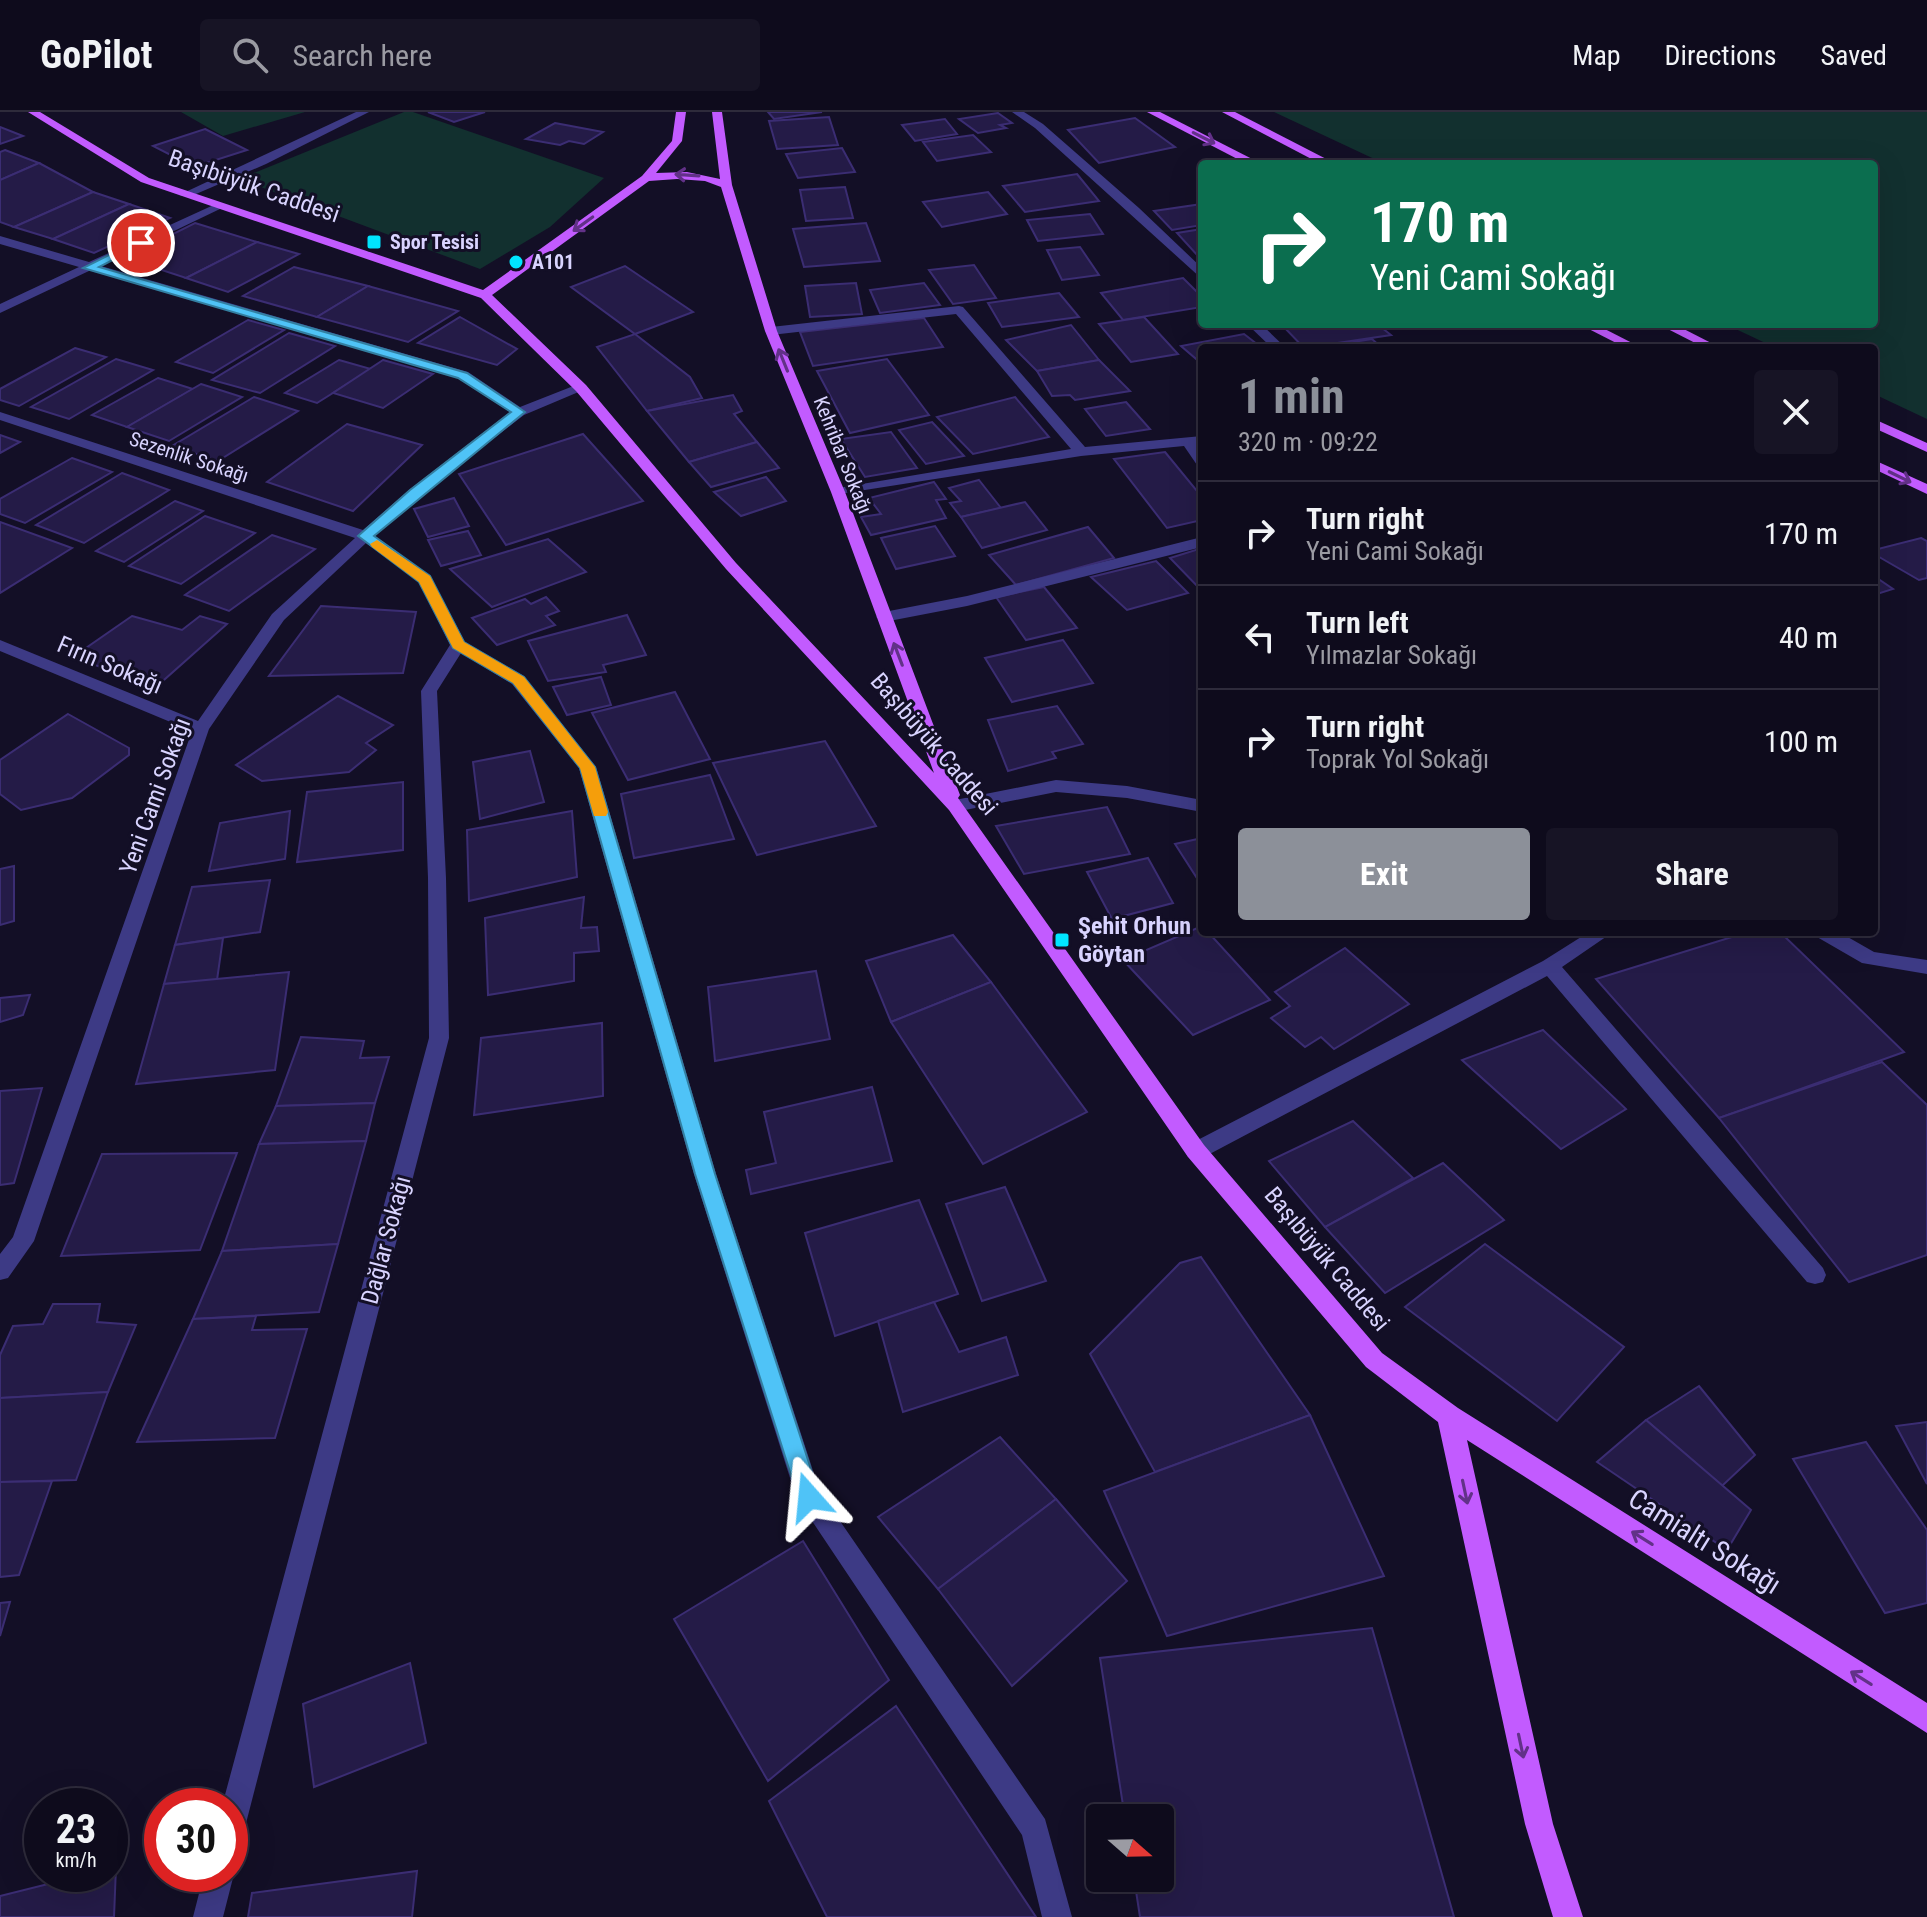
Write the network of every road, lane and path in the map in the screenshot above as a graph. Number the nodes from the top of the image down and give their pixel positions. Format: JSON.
{"nodes":[{"id":1,"x":33,"y":112,"type":"edge"},
{"id":2,"x":364,"y":112,"type":"edge"},
{"id":3,"x":681,"y":112,"type":"edge"},
{"id":4,"x":717,"y":112,"type":"edge"},
{"id":5,"x":1017,"y":112,"type":"edge"},
{"id":6,"x":1152,"y":112,"type":"edge"},
{"id":7,"x":1227,"y":112,"type":"edge"},
{"id":8,"x":1248,"y":160,"type":"edge"},
{"id":9,"x":1322,"y":160,"type":"edge"},
{"id":10,"x":646,"y":178,"type":"junction"},
{"id":11,"x":726,"y":185,"type":"junction"},
{"id":12,"x":185,"y":195,"type":"junction"},
{"id":13,"x":218,"y":206,"type":"junction"},
{"id":14,"x":0,"y":240,"type":"edge"},
{"id":15,"x":89,"y":268,"type":"junction"},
{"id":16,"x":1198,"y":271,"type":"edge"},
{"id":17,"x":485,"y":295,"type":"junction"},
{"id":18,"x":0,"y":309,"type":"edge"},
{"id":19,"x":1258,"y":328,"type":"edge"},
{"id":20,"x":1594,"y":328,"type":"edge"},
{"id":21,"x":1672,"y":328,"type":"edge"},
{"id":22,"x":771,"y":331,"type":"junction"},
{"id":23,"x":1276,"y":344,"type":"edge"},
{"id":24,"x":1628,"y":344,"type":"edge"},
{"id":25,"x":1706,"y":344,"type":"edge"},
{"id":26,"x":581,"y":388,"type":"junction"},
{"id":27,"x":519,"y":412,"type":"junction"},
{"id":28,"x":0,"y":416,"type":"edge"},
{"id":29,"x":1878,"y":425,"type":"edge"},
{"id":30,"x":1195,"y":441,"type":"edge"},
{"id":31,"x":1927,"y":448,"type":"edge"},
{"id":32,"x":1081,"y":452,"type":"junction"},
{"id":33,"x":1878,"y":466,"type":"edge"},
{"id":34,"x":1927,"y":490,"type":"edge"},
{"id":35,"x":838,"y":492,"type":"junction"},
{"id":36,"x":365,"y":536,"type":"junction"},
{"id":37,"x":1198,"y":543,"type":"edge"},
{"id":38,"x":884,"y":617,"type":"junction"},
{"id":39,"x":0,"y":645,"type":"edge"},
{"id":40,"x":458,"y":645,"type":"junction"},
{"id":41,"x":201,"y":729,"type":"junction"},
{"id":42,"x":1198,"y":805,"type":"edge"},
{"id":43,"x":955,"y":806,"type":"junction"},
{"id":44,"x":1597,"y":936,"type":"edge"},
{"id":45,"x":1831,"y":936,"type":"edge"},
{"id":46,"x":1550,"y":966,"type":"junction"},
{"id":47,"x":1927,"y":967,"type":"edge"},
{"id":48,"x":1196,"y":1151,"type":"junction"},
{"id":49,"x":0,"y":1271,"type":"edge"},
{"id":50,"x":1815,"y":1275,"type":"dead end"},
{"id":51,"x":1449,"y":1416,"type":"junction"},
{"id":52,"x":1927,"y":1719,"type":"edge"},
{"id":53,"x":241,"y":1788,"type":"edge"},
{"id":54,"x":214,"y":1892,"type":"edge"},
{"id":55,"x":208,"y":1917,"type":"edge"},
{"id":56,"x":1057,"y":1917,"type":"edge"},
{"id":57,"x":1568,"y":1917,"type":"edge"}],
"edges":[{"from":1,"to":12,"type":"main road","name":"Başıbüyük Caddesi"},
{"from":2,"to":12,"type":"street"},
{"from":3,"to":10,"type":"main road"},
{"from":4,"to":11,"type":"main road","name":"Kehribar Sokağı"},
{"from":5,"to":16,"type":"street"},
{"from":6,"to":8,"type":"main road","one_way":true},
{"from":7,"to":9,"type":"main road"},
{"from":11,"to":10,"type":"main road","one_way":true},
{"from":10,"to":17,"type":"main road","one_way":true},
{"from":11,"to":22,"type":"main road","name":"Kehribar Sokağı"},
{"from":12,"to":13,"type":"main road","name":"Başıbüyük Caddesi"},
{"from":13,"to":15,"type":"street"},
{"from":13,"to":17,"type":"main road","name":"Başıbüyük Caddesi"},
{"from":14,"to":15,"type":"street"},
{"from":15,"to":18,"type":"street"},
{"from":15,"to":27,"type":"street"},
{"from":17,"to":26,"type":"main road","name":"Başıbüyük Caddesi"},
{"from":19,"to":23,"type":"street"},
{"from":20,"to":24,"type":"main road"},
{"from":21,"to":25,"type":"main road"},
{"from":22,"to":32,"type":"street"},
{"from":35,"to":22,"type":"main road","name":"Kehribar Sokağı","one_way":true},
{"from":26,"to":27,"type":"street","name":"Yeni Cami Sokağı"},
{"from":26,"to":43,"type":"main road","name":"Başıbüyük Caddesi"},
{"from":27,"to":36,"type":"street","name":"Yeni Cami Sokağı"},
{"from":28,"to":36,"type":"street","name":"Sezenlik Sokağı"},
{"from":29,"to":31,"type":"main road"},
{"from":30,"to":32,"type":"street"},
{"from":32,"to":35,"type":"street"},
{"from":33,"to":34,"type":"main road","one_way":true},
{"from":35,"to":38,"type":"main road","name":"Kehribar Sokağı"},
{"from":36,"to":40,"type":"street","name":"Sezenlik Sokağı"},
{"from":36,"to":41,"type":"street","name":"Yeni Cami Sokağı"},
{"from":37,"to":38,"type":"street"},
{"from":43,"to":38,"type":"main road","name":"Kehribar Sokağı","one_way":true},
{"from":39,"to":41,"type":"street","name":"Fırın Sokağı"},
{"from":40,"to":53,"type":"street","name":"Dağlar Sokağı"},
{"from":40,"to":56,"type":"street"},
{"from":41,"to":49,"type":"street","name":"Yeni Cami Sokağı"},
{"from":42,"to":43,"type":"street"},
{"from":43,"to":48,"type":"main road","name":"Başıbüyük Caddesi"},
{"from":44,"to":46,"type":"street"},
{"from":45,"to":47,"type":"street"},
{"from":46,"to":48,"type":"street"},
{"from":46,"to":50,"type":"street"},
{"from":48,"to":51,"type":"main road","name":"Başıbüyük Caddesi"},
{"from":52,"to":51,"type":"main road","name":"Camialtı Sokağı","one_way":true},
{"from":51,"to":57,"type":"main road","one_way":true},
{"from":54,"to":55,"type":"street"}]}
